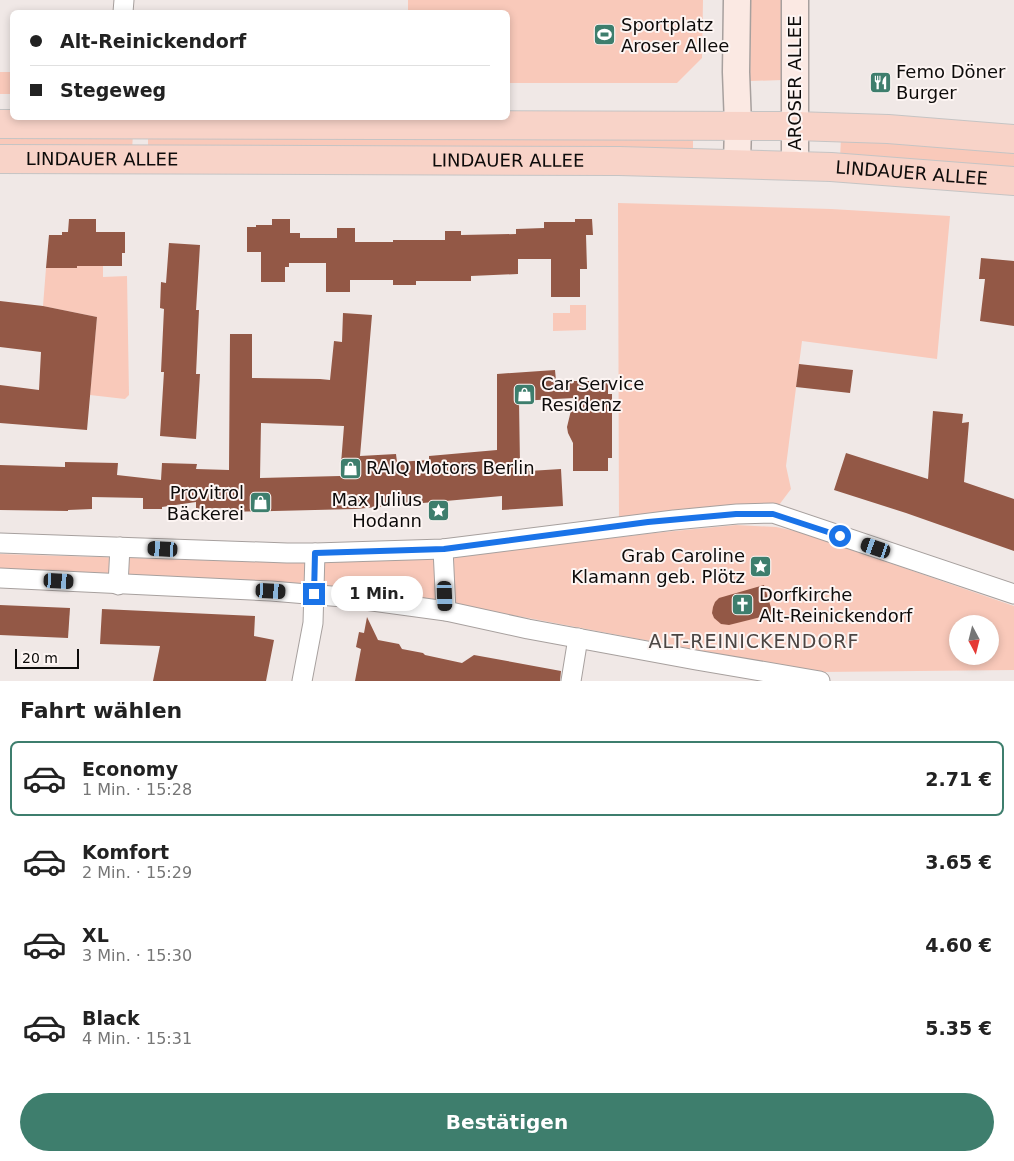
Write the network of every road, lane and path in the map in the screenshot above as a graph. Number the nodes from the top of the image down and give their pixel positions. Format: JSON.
{"nodes":[{"id":1,"x":738,"y":0,"type":"edge"},
{"id":2,"x":795,"y":0,"type":"edge"},
{"id":3,"x":0,"y":124,"type":"edge"},
{"id":4,"x":738,"y":125,"type":"junction"},
{"id":5,"x":795,"y":126,"type":"junction"},
{"id":6,"x":1014,"y":140,"type":"edge"},
{"id":7,"x":0,"y":159,"type":"edge"},
{"id":8,"x":737,"y":164,"type":"junction"},
{"id":9,"x":795,"y":166,"type":"junction"},
{"id":10,"x":1014,"y":181,"type":"edge"},
{"id":11,"x":0,"y":543,"type":"edge"},
{"id":12,"x":120,"y":547,"type":"junction"},
{"id":13,"x":444,"y":549,"type":"junction"},
{"id":14,"x":315,"y":553,"type":"junction"},
{"id":15,"x":0,"y":578,"type":"edge"},
{"id":16,"x":118,"y":585,"type":"junction"},
{"id":17,"x":314,"y":594,"type":"junction"},
{"id":18,"x":1014,"y":594,"type":"edge"},
{"id":19,"x":446,"y":611,"type":"junction"},
{"id":20,"x":578,"y":638,"type":"junction"},
{"id":21,"x":302,"y":681,"type":"edge"},
{"id":22,"x":571,"y":681,"type":"edge"},
{"id":23,"x":820,"y":681,"type":"edge"}],
"edges":[{"from":1,"to":4,"type":"main road"},
{"from":2,"to":5,"type":"main road","name":"AROSER ALLEE"},
{"from":3,"to":4,"type":"main road","name":"LINDAUER ALLEE"},
{"from":4,"to":5,"type":"main road","name":"LINDAUER ALLEE"},
{"from":4,"to":8,"type":"main road"},
{"from":5,"to":6,"type":"main road","name":"LINDAUER ALLEE"},
{"from":5,"to":9,"type":"main road","name":"AROSER ALLEE"},
{"from":7,"to":8,"type":"main road","name":"LINDAUER ALLEE"},
{"from":8,"to":9,"type":"main road","name":"LINDAUER ALLEE"},
{"from":9,"to":10,"type":"main road","name":"LINDAUER ALLEE"},
{"from":11,"to":12,"type":"street"},
{"from":12,"to":14,"type":"street"},
{"from":12,"to":16,"type":"street"},
{"from":13,"to":14,"type":"street"},
{"from":13,"to":18,"type":"street"},
{"from":13,"to":19,"type":"street"},
{"from":14,"to":17,"type":"street"},
{"from":15,"to":16,"type":"street"},
{"from":16,"to":17,"type":"street"},
{"from":17,"to":19,"type":"street"},
{"from":17,"to":21,"type":"street"},
{"from":19,"to":20,"type":"street"},
{"from":20,"to":22,"type":"street"},
{"from":20,"to":23,"type":"street"}]}
